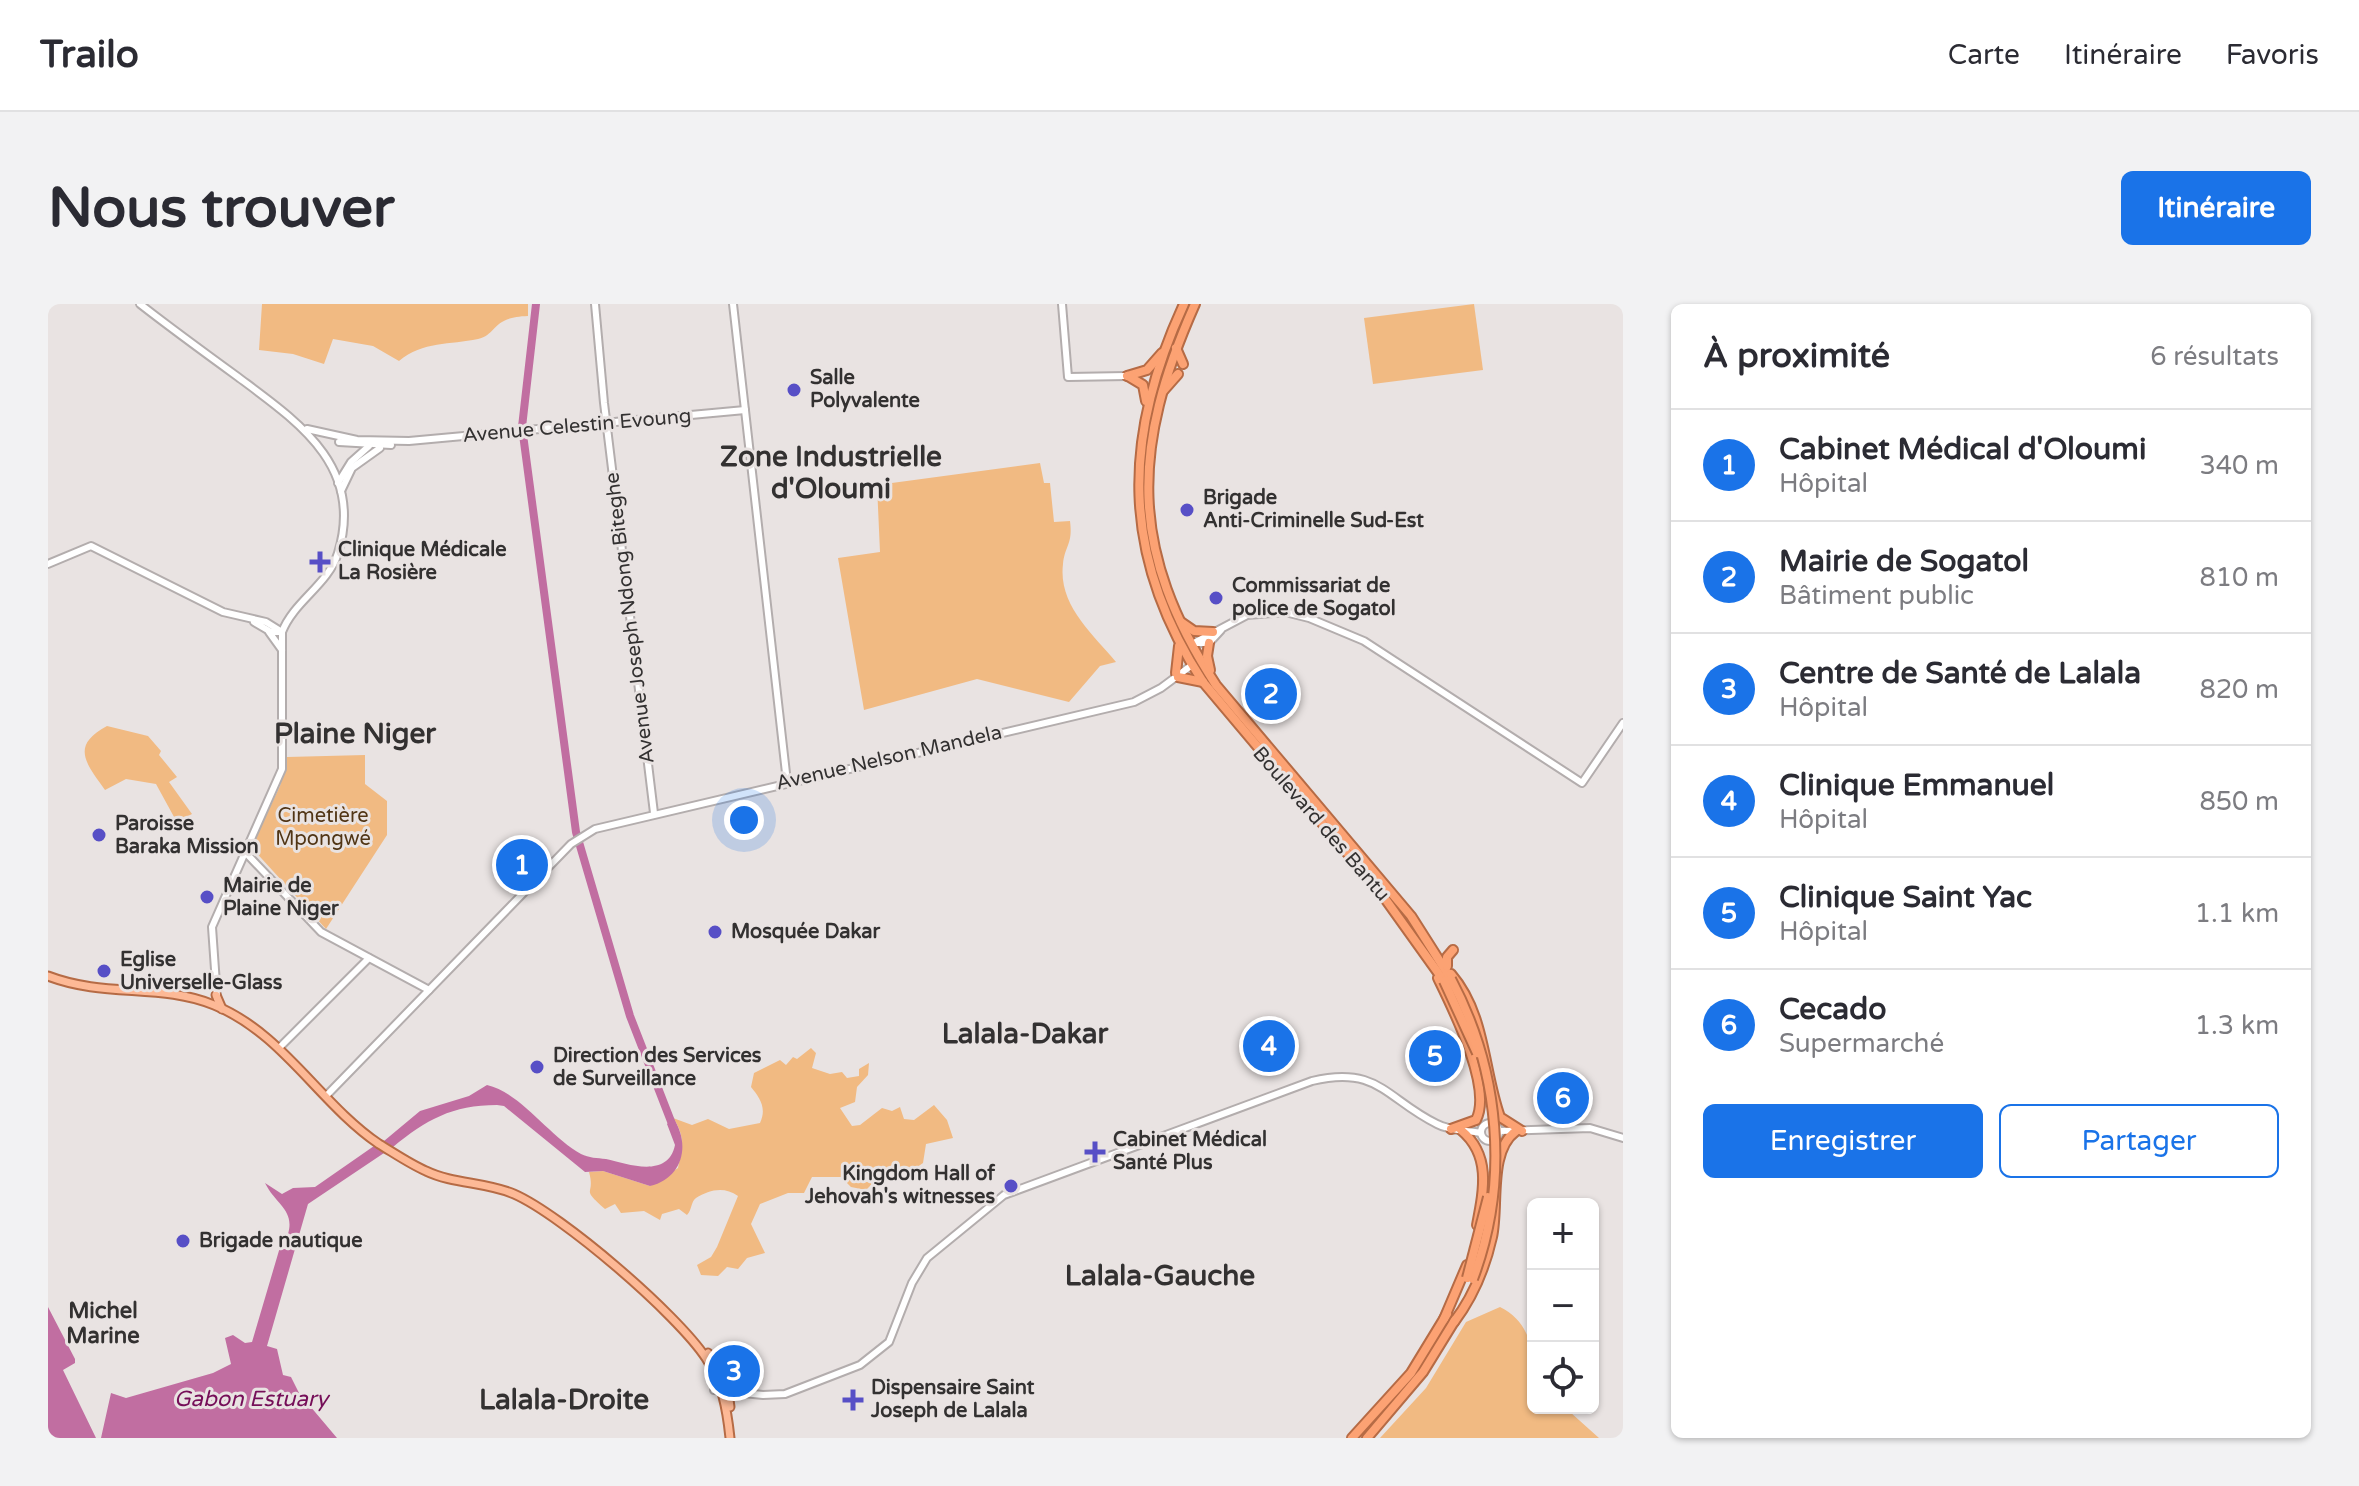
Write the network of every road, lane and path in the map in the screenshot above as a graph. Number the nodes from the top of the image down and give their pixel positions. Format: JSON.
{"nodes":[{"id":1,"x":140,"y":304,"type":"edge"},
{"id":2,"x":595,"y":304,"type":"edge"},
{"id":3,"x":733,"y":304,"type":"edge"},
{"id":4,"x":1062,"y":304,"type":"edge"},
{"id":5,"x":1184,"y":304,"type":"edge"},
{"id":6,"x":1195,"y":304,"type":"edge"},
{"id":7,"x":1176,"y":348,"type":"junction"},
{"id":8,"x":1165,"y":350,"type":"junction"},
{"id":9,"x":1183,"y":364,"type":"dead end"},
{"id":10,"x":1178,"y":374,"type":"dead end"},
{"id":11,"x":1127,"y":376,"type":"junction"},
{"id":12,"x":1160,"y":395,"type":"junction"},
{"id":13,"x":1147,"y":408,"type":"junction"},
{"id":14,"x":745,"y":410,"type":"junction"},
{"id":15,"x":606,"y":423,"type":"junction"},
{"id":16,"x":309,"y":432,"type":"junction"},
{"id":17,"x":380,"y":441,"type":"junction"},
{"id":18,"x":409,"y":441,"type":"junction"},
{"id":19,"x":390,"y":445,"type":"junction"},
{"id":20,"x":370,"y":446,"type":"junction"},
{"id":21,"x":338,"y":484,"type":"junction"},
{"id":22,"x":340,"y":494,"type":"junction"},
{"id":23,"x":48,"y":564,"type":"edge"},
{"id":24,"x":291,"y":616,"type":"junction"},
{"id":25,"x":1179,"y":620,"type":"junction"},
{"id":26,"x":265,"y":624,"type":"junction"},
{"id":27,"x":1217,"y":631,"type":"junction"},
{"id":28,"x":282,"y":632,"type":"junction"},
{"id":29,"x":1209,"y":643,"type":"junction"},
{"id":30,"x":1179,"y":645,"type":"junction"},
{"id":31,"x":282,"y":650,"type":"junction"},
{"id":32,"x":1190,"y":663,"type":"junction"},
{"id":33,"x":1176,"y":676,"type":"junction"},
{"id":34,"x":1208,"y":680,"type":"junction"},
{"id":35,"x":1623,"y":723,"type":"edge"},
{"id":36,"x":787,"y":782,"type":"junction"},
{"id":37,"x":654,"y":813,"type":"junction"},
{"id":38,"x":244,"y":851,"type":"junction"},
{"id":39,"x":1414,"y":935,"type":"junction"},
{"id":40,"x":1453,"y":950,"type":"dead end"},
{"id":41,"x":369,"y":958,"type":"junction"},
{"id":42,"x":1446,"y":965,"type":"junction"},
{"id":43,"x":48,"y":976,"type":"edge"},
{"id":44,"x":1450,"y":979,"type":"junction"},
{"id":45,"x":429,"y":990,"type":"junction"},
{"id":46,"x":214,"y":994,"type":"junction"},
{"id":47,"x":213,"y":1004,"type":"junction"},
{"id":48,"x":279,"y":1048,"type":"junction"},
{"id":49,"x":327,"y":1095,"type":"junction"},
{"id":50,"x":1496,"y":1103,"type":"junction"},
{"id":51,"x":1481,"y":1109,"type":"junction"},
{"id":52,"x":1459,"y":1130,"type":"junction"},
{"id":53,"x":1516,"y":1131,"type":"junction"},
{"id":54,"x":1498,"y":1132,"type":"junction"},
{"id":55,"x":1482,"y":1133,"type":"junction"},
{"id":56,"x":1623,"y":1138,"type":"edge"},
{"id":57,"x":1483,"y":1162,"type":"junction"},
{"id":58,"x":1499,"y":1162,"type":"junction"},
{"id":59,"x":418,"y":1166,"type":"junction"},
{"id":60,"x":1449,"y":1320,"type":"junction"},
{"id":61,"x":726,"y":1388,"type":"junction"},
{"id":62,"x":731,"y":1434,"type":"edge"},
{"id":63,"x":1352,"y":1438,"type":"edge"},
{"id":64,"x":1367,"y":1438,"type":"edge"}],
"edges":[{"from":1,"to":16,"type":"street"},
{"from":2,"to":15,"type":"street","name":"Avenue Joseph Ndong Biteghe"},
{"from":3,"to":14,"type":"street"},
{"from":4,"to":11,"type":"street"},
{"from":5,"to":8,"type":"highway","name":"Boulevard des Bantu"},
{"from":6,"to":7,"type":"highway","name":"Boulevard des Bantu"},
{"from":7,"to":9,"type":"highway"},
{"from":7,"to":12,"type":"highway","name":"Boulevard des Bantu"},
{"from":8,"to":11,"type":"highway"},
{"from":8,"to":13,"type":"highway","name":"Boulevard des Bantu"},
{"from":10,"to":12,"type":"highway"},
{"from":11,"to":13,"type":"highway"},
{"from":12,"to":25,"type":"highway","name":"Boulevard des Bantu"},
{"from":13,"to":30,"type":"highway","name":"Boulevard des Bantu"},
{"from":14,"to":15,"type":"street","name":"Avenue Celestin Evoung"},
{"from":14,"to":36,"type":"street"},
{"from":15,"to":18,"type":"street","name":"Avenue Celestin Evoung"},
{"from":15,"to":37,"type":"street","name":"Avenue Joseph Ndong Biteghe"},
{"from":16,"to":17,"type":"street"},
{"from":16,"to":20,"type":"street"},
{"from":16,"to":21,"type":"street"},
{"from":17,"to":18,"type":"street"},
{"from":17,"to":20,"type":"street"},
{"from":18,"to":19,"type":"street"},
{"from":19,"to":20,"type":"street"},
{"from":19,"to":22,"type":"street"},
{"from":20,"to":21,"type":"street"},
{"from":21,"to":22,"type":"street"},
{"from":22,"to":24,"type":"street"},
{"from":23,"to":26,"type":"street"},
{"from":24,"to":26,"type":"street"},
{"from":24,"to":28,"type":"street"},
{"from":25,"to":27,"type":"highway"},
{"from":25,"to":34,"type":"highway","name":"Boulevard des Bantu"},
{"from":26,"to":28,"type":"street"},
{"from":26,"to":31,"type":"street"},
{"from":27,"to":29,"type":"street"},
{"from":27,"to":29,"type":"street"},
{"from":27,"to":35,"type":"street"},
{"from":28,"to":31,"type":"street"},
{"from":29,"to":34,"type":"highway"},
{"from":30,"to":32,"type":"highway","name":"Boulevard des Bantu"},
{"from":30,"to":33,"type":"highway"},
{"from":31,"to":38,"type":"street"},
{"from":32,"to":33,"type":"street","name":"Avenue Nelson Mandela"},
{"from":32,"to":34,"type":"highway","name":"Boulevard des Bantu"},
{"from":33,"to":34,"type":"highway"},
{"from":33,"to":36,"type":"street","name":"Avenue Nelson Mandela"},
{"from":34,"to":39,"type":"highway","name":"Boulevard des Bantu"},
{"from":34,"to":42,"type":"highway","name":"Boulevard des Bantu"},
{"from":36,"to":37,"type":"street","name":"Avenue Nelson Mandela"},
{"from":37,"to":45,"type":"street","name":"Avenue Nelson Mandela"},
{"from":38,"to":41,"type":"street"},
{"from":38,"to":46,"type":"street"},
{"from":39,"to":44,"type":"highway","name":"Boulevard des Bantu"},
{"from":39,"to":51,"type":"highway"},
{"from":40,"to":42,"type":"highway"},
{"from":41,"to":45,"type":"street"},
{"from":41,"to":48,"type":"street"},
{"from":42,"to":44,"type":"highway","name":"Boulevard des Bantu"},
{"from":43,"to":47,"type":"main road"},
{"from":44,"to":50,"type":"highway"},
{"from":44,"to":60,"type":"highway","bridge":true},
{"from":45,"to":49,"type":"street","name":"Avenue Nelson Mandela"},
{"from":46,"to":47,"type":"main road"},
{"from":46,"to":47,"type":"main road"},
{"from":47,"to":48,"type":"main road"},
{"from":48,"to":49,"type":"main road"},
{"from":49,"to":59,"type":"main road"},
{"from":50,"to":53,"type":"highway"},
{"from":50,"to":54,"type":"highway"},
{"from":51,"to":52,"type":"highway"},
{"from":51,"to":55,"type":"highway"},
{"from":52,"to":55,"type":"street"},
{"from":52,"to":57,"type":"highway"},
{"from":52,"to":61,"type":"street"},
{"from":53,"to":54,"type":"street"},
{"from":53,"to":56,"type":"street"},
{"from":53,"to":58,"type":"highway"},
{"from":54,"to":55,"type":"street"},
{"from":54,"to":55,"type":"street"},
{"from":54,"to":58,"type":"highway"},
{"from":55,"to":57,"type":"highway"},
{"from":57,"to":60,"type":"highway"},
{"from":58,"to":60,"type":"highway"},
{"from":59,"to":61,"type":"main road"},
{"from":59,"to":61,"type":"main road"},
{"from":60,"to":63,"type":"highway"},
{"from":60,"to":64,"type":"highway"},
{"from":61,"to":62,"type":"main road"}]}
